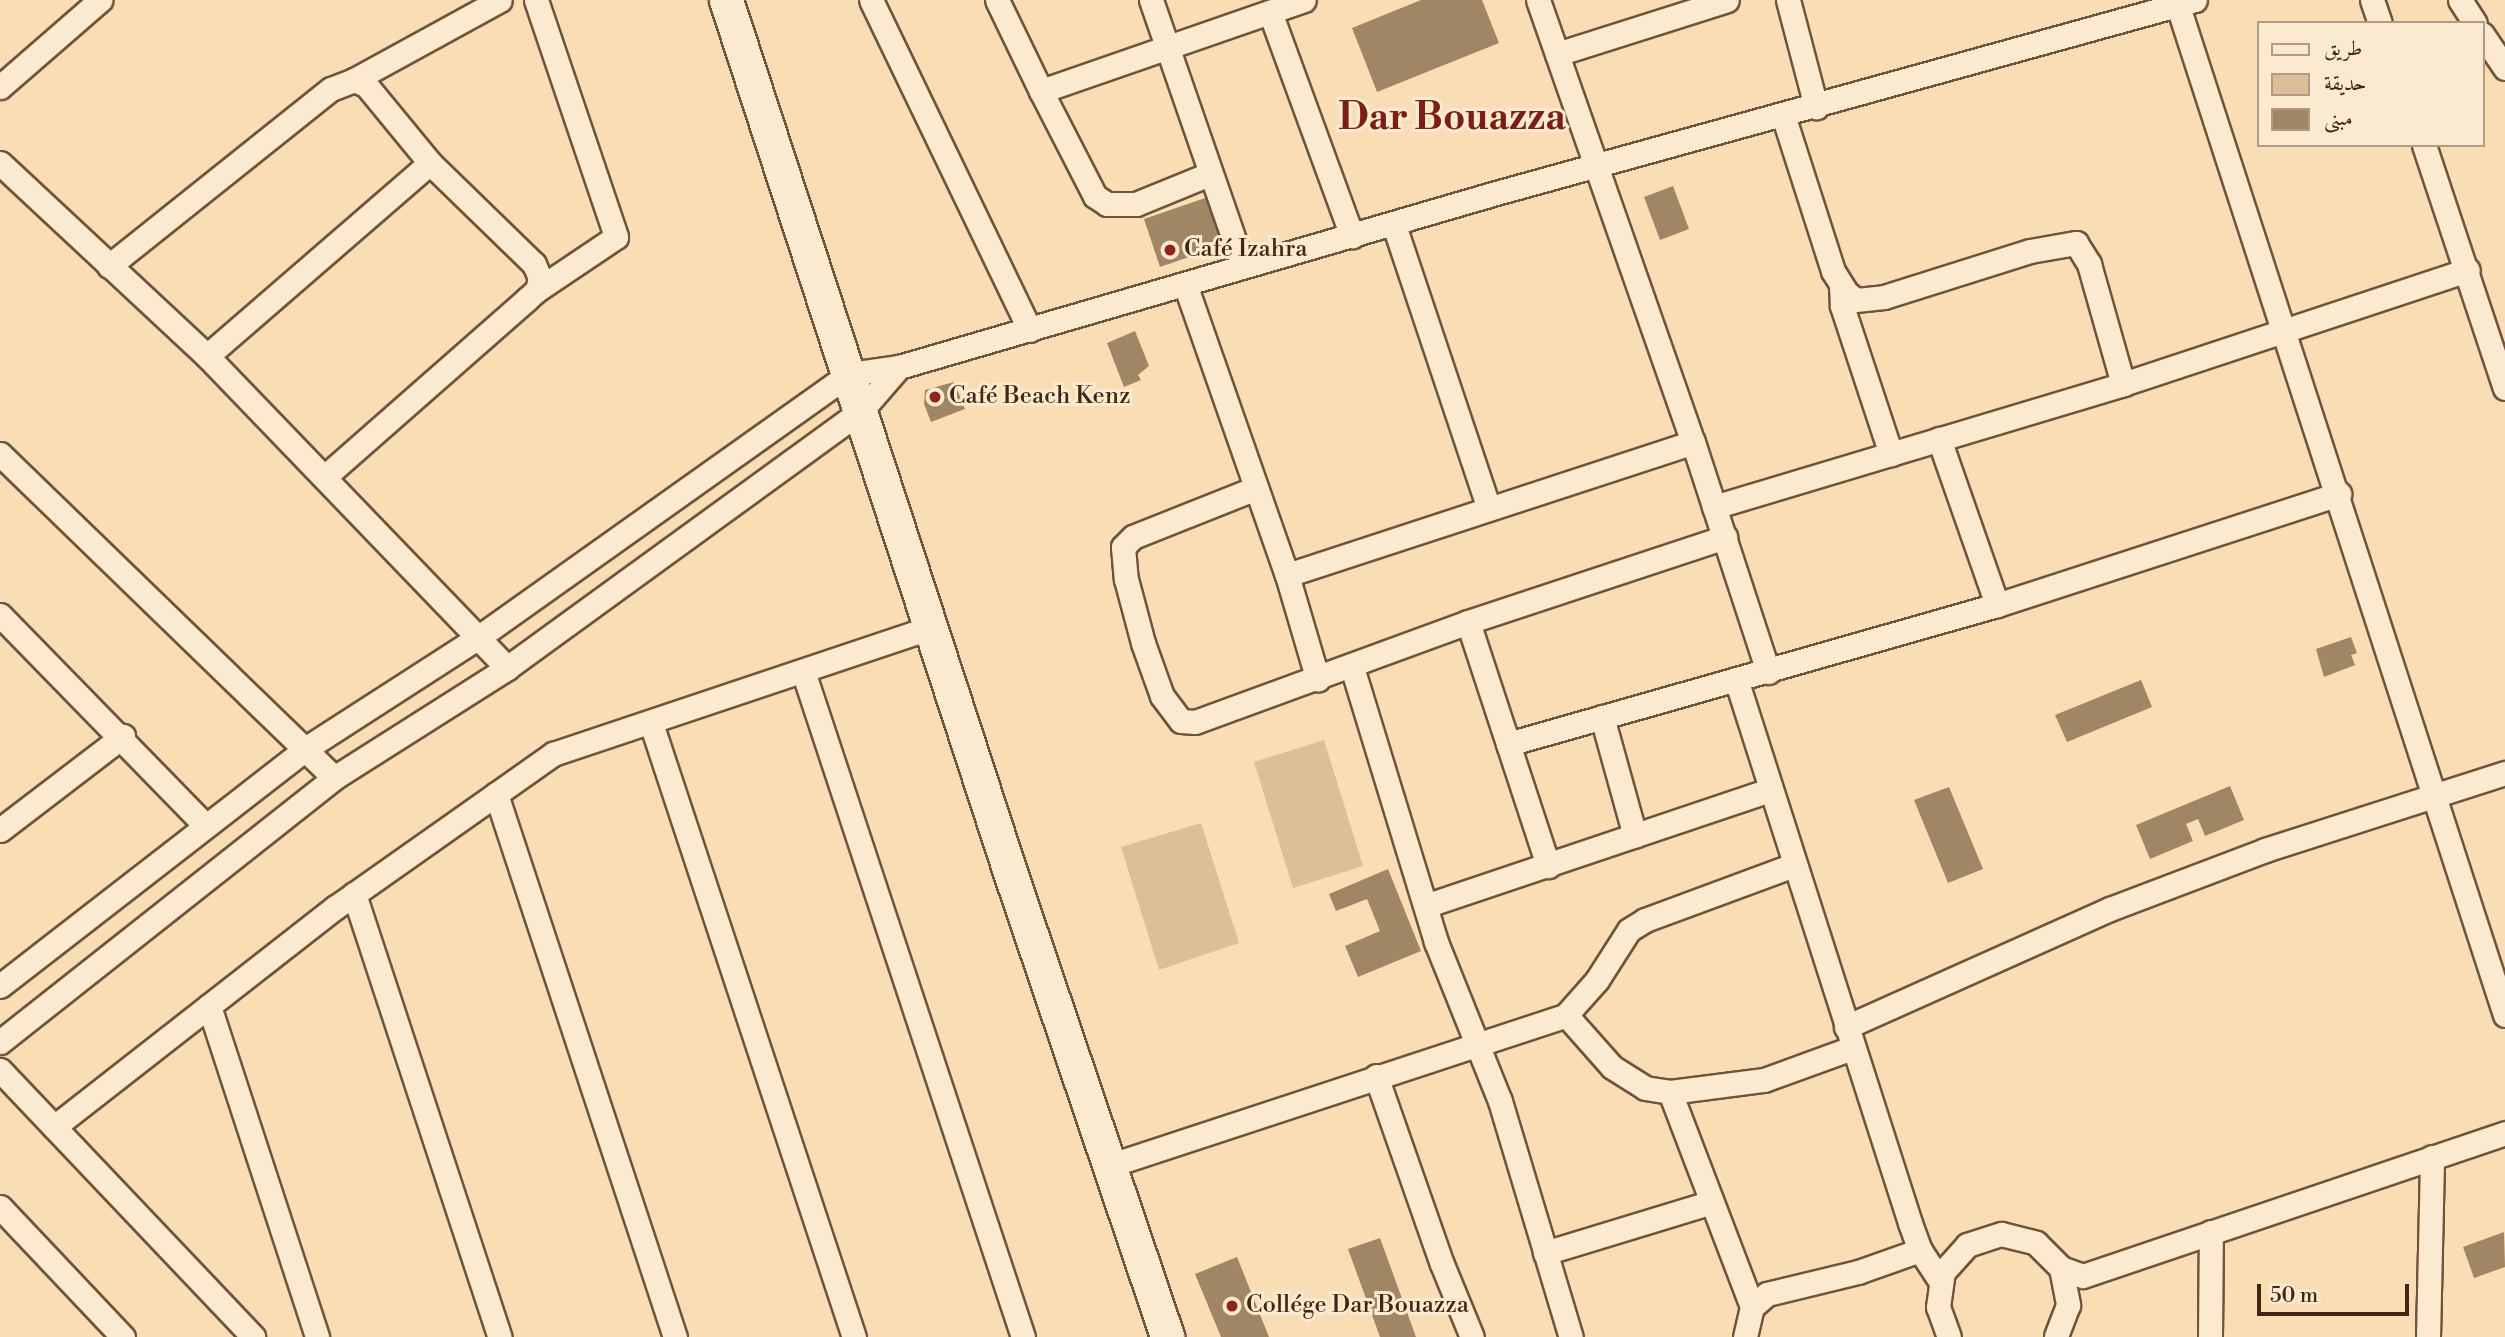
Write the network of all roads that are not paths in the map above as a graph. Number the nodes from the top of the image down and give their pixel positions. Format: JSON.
{"nodes":[{"id":1,"x":100,"y":0,"type":"edge"},
{"id":2,"x":500,"y":0,"type":"edge"},
{"id":3,"x":536,"y":0,"type":"edge"},
{"id":4,"x":726,"y":0,"type":"edge"},
{"id":5,"x":871,"y":0,"type":"edge"},
{"id":6,"x":997,"y":0,"type":"edge"},
{"id":7,"x":1151,"y":0,"type":"edge"},
{"id":8,"x":1301,"y":0,"type":"edge"},
{"id":9,"x":1538,"y":0,"type":"edge"},
{"id":10,"x":1727,"y":0,"type":"edge"},
{"id":11,"x":1788,"y":0,"type":"edge"},
{"id":12,"x":2372,"y":0,"type":"edge"},
{"id":13,"x":2460,"y":0,"type":"edge"},
{"id":14,"x":2183,"y":2,"type":"edge"},
{"id":15,"x":1662,"y":9,"type":"edge"},
{"id":16,"x":1270,"y":12,"type":"junction"},
{"id":17,"x":2379,"y":21,"type":"edge"},
{"id":18,"x":2474,"y":21,"type":"edge"},
{"id":19,"x":2484,"y":37,"type":"edge"},
{"id":20,"x":1168,"y":49,"type":"junction"},
{"id":21,"x":1557,"y":54,"type":"junction"},
{"id":22,"x":2505,"y":68,"type":"edge"},
{"id":23,"x":354,"y":80,"type":"junction"},
{"id":24,"x":0,"y":87,"type":"edge"},
{"id":25,"x":1041,"y":91,"type":"junction"},
{"id":26,"x":1816,"y":107,"type":"junction"},
{"id":27,"x":1783,"y":115,"type":"junction"},
{"id":28,"x":2425,"y":147,"type":"edge"},
{"id":29,"x":0,"y":163,"type":"edge"},
{"id":30,"x":430,"y":163,"type":"junction"},
{"id":31,"x":1595,"y":166,"type":"junction"},
{"id":32,"x":1209,"y":174,"type":"junction"},
{"id":33,"x":1394,"y":225,"type":"junction"},
{"id":34,"x":1352,"y":236,"type":"junction"},
{"id":35,"x":108,"y":266,"type":"junction"},
{"id":36,"x":1243,"y":266,"type":"junction"},
{"id":37,"x":2468,"y":270,"type":"junction"},
{"id":38,"x":1186,"y":287,"type":"junction"},
{"id":39,"x":1841,"y":287,"type":"junction"},
{"id":40,"x":537,"y":290,"type":"junction"},
{"id":41,"x":1030,"y":330,"type":"junction"},
{"id":42,"x":2284,"y":333,"type":"junction"},
{"id":43,"x":207,"y":356,"type":"junction"},
{"id":44,"x":899,"y":367,"type":"junction"},
{"id":45,"x":849,"y":374,"type":"junction"},
{"id":46,"x":2123,"y":384,"type":"junction"},
{"id":47,"x":2505,"y":388,"type":"edge"},
{"id":48,"x":860,"y":412,"type":"junction"},
{"id":49,"x":1940,"y":439,"type":"junction"},
{"id":50,"x":1693,"y":442,"type":"junction"},
{"id":51,"x":0,"y":454,"type":"edge"},
{"id":52,"x":1891,"y":454,"type":"junction"},
{"id":53,"x":326,"y":476,"type":"junction"},
{"id":54,"x":1256,"y":488,"type":"junction"},
{"id":55,"x":2339,"y":495,"type":"junction"},
{"id":56,"x":1714,"y":507,"type":"junction"},
{"id":57,"x":1489,"y":509,"type":"junction"},
{"id":58,"x":1725,"y":537,"type":"junction"},
{"id":59,"x":1287,"y":575,"type":"junction"},
{"id":60,"x":1997,"y":605,"type":"junction"},
{"id":61,"x":0,"y":615,"type":"edge"},
{"id":62,"x":1468,"y":622,"type":"junction"},
{"id":63,"x":932,"y":627,"type":"junction"},
{"id":64,"x":479,"y":637,"type":"junction"},
{"id":65,"x":1352,"y":667,"type":"junction"},
{"id":66,"x":508,"y":668,"type":"junction"},
{"id":67,"x":803,"y":671,"type":"junction"},
{"id":68,"x":1768,"y":672,"type":"junction"},
{"id":69,"x":1736,"y":679,"type":"junction"},
{"id":70,"x":1318,"y":680,"type":"junction"},
{"id":71,"x":1602,"y":717,"type":"junction"},
{"id":72,"x":651,"y":723,"type":"junction"},
{"id":73,"x":123,"y":736,"type":"junction"},
{"id":74,"x":1508,"y":744,"type":"junction"},
{"id":75,"x":305,"y":750,"type":"junction"},
{"id":76,"x":2505,"y":773,"type":"edge"},
{"id":77,"x":334,"y":778,"type":"junction"},
{"id":78,"x":1769,"y":790,"type":"junction"},
{"id":79,"x":496,"y":794,"type":"junction"},
{"id":80,"x":2432,"y":798,"type":"junction"},
{"id":81,"x":205,"y":825,"type":"junction"},
{"id":82,"x":0,"y":830,"type":"edge"},
{"id":83,"x":1635,"y":836,"type":"junction"},
{"id":84,"x":1794,"y":865,"type":"junction"},
{"id":85,"x":1548,"y":866,"type":"junction"},
{"id":86,"x":354,"y":894,"type":"junction"},
{"id":87,"x":1428,"y":905,"type":"junction"},
{"id":88,"x":0,"y":986,"type":"edge"},
{"id":89,"x":208,"y":1006,"type":"junction"},
{"id":90,"x":1566,"y":1015,"type":"junction"},
{"id":91,"x":2505,"y":1015,"type":"edge"},
{"id":92,"x":1849,"y":1038,"type":"junction"},
{"id":93,"x":0,"y":1042,"type":"edge"},
{"id":94,"x":1478,"y":1042,"type":"junction"},
{"id":95,"x":0,"y":1070,"type":"edge"},
{"id":96,"x":1377,"y":1076,"type":"junction"},
{"id":97,"x":1670,"y":1092,"type":"junction"},
{"id":98,"x":54,"y":1127,"type":"junction"},
{"id":99,"x":2505,"y":1133,"type":"edge"},
{"id":100,"x":2432,"y":1157,"type":"junction"},
{"id":101,"x":1111,"y":1166,"type":"junction"},
{"id":102,"x":1709,"y":1203,"type":"junction"},
{"id":103,"x":0,"y":1207,"type":"edge"},
{"id":104,"x":2211,"y":1232,"type":"junction"},
{"id":105,"x":1545,"y":1253,"type":"junction"},
{"id":106,"x":1924,"y":1254,"type":"junction"},
{"id":107,"x":1954,"y":1256,"type":"junction"},
{"id":108,"x":2061,"y":1268,"type":"junction"},
{"id":109,"x":2083,"y":1276,"type":"junction"},
{"id":110,"x":1940,"y":1281,"type":"junction"},
{"id":111,"x":2068,"y":1304,"type":"junction"},
{"id":112,"x":1752,"y":1307,"type":"junction"},
{"id":113,"x":123,"y":1337,"type":"edge"},
{"id":114,"x":253,"y":1337,"type":"edge"},
{"id":115,"x":317,"y":1337,"type":"edge"},
{"id":116,"x":500,"y":1337,"type":"edge"},
{"id":117,"x":675,"y":1337,"type":"edge"},
{"id":118,"x":854,"y":1337,"type":"edge"},
{"id":119,"x":1023,"y":1337,"type":"edge"},
{"id":120,"x":1167,"y":1337,"type":"edge"},
{"id":121,"x":1472,"y":1337,"type":"edge"},
{"id":122,"x":1571,"y":1337,"type":"edge"},
{"id":123,"x":1745,"y":1337,"type":"edge"},
{"id":124,"x":1949,"y":1337,"type":"edge"},
{"id":125,"x":2056,"y":1337,"type":"edge"},
{"id":126,"x":2210,"y":1337,"type":"edge"},
{"id":127,"x":2428,"y":1337,"type":"edge"}],
"edges":[{"from":1,"to":24,"type":"street"},
{"from":2,"to":23,"type":"street"},
{"from":3,"to":40,"type":"street"},
{"from":4,"to":45,"type":"street"},
{"from":5,"to":41,"type":"street"},
{"from":6,"to":25,"type":"street"},
{"from":7,"to":20,"type":"street"},
{"from":8,"to":16,"type":"street"},
{"from":9,"to":21,"type":"street"},
{"from":10,"to":15,"type":"street"},
{"from":11,"to":26,"type":"street"},
{"from":12,"to":17,"type":"street"},
{"from":13,"to":18,"type":"street"},
{"from":14,"to":26,"type":"street"},
{"from":14,"to":42,"type":"street"},
{"from":15,"to":21,"type":"street"},
{"from":16,"to":20,"type":"street"},
{"from":16,"to":34,"type":"street"},
{"from":19,"to":22,"type":"street"},
{"from":20,"to":25,"type":"street"},
{"from":20,"to":32,"type":"street"},
{"from":21,"to":31,"type":"street"},
{"from":23,"to":30,"type":"street"},
{"from":23,"to":35,"type":"street"},
{"from":25,"to":32,"type":"street"},
{"from":26,"to":27,"type":"street"},
{"from":27,"to":31,"type":"street"},
{"from":27,"to":39,"type":"street"},
{"from":28,"to":37,"type":"street"},
{"from":29,"to":35,"type":"street"},
{"from":30,"to":40,"type":"street"},
{"from":30,"to":43,"type":"street"},
{"from":31,"to":33,"type":"street"},
{"from":31,"to":50,"type":"street"},
{"from":32,"to":36,"type":"street"},
{"from":33,"to":34,"type":"street"},
{"from":33,"to":57,"type":"street"},
{"from":34,"to":36,"type":"street"},
{"from":35,"to":43,"type":"street"},
{"from":36,"to":38,"type":"street"},
{"from":37,"to":42,"type":"street"},
{"from":37,"to":47,"type":"street"},
{"from":38,"to":41,"type":"street"},
{"from":38,"to":54,"type":"street"},
{"from":39,"to":46,"type":"street"},
{"from":39,"to":52,"type":"street"},
{"from":40,"to":53,"type":"street"},
{"from":41,"to":44,"type":"street"},
{"from":42,"to":46,"type":"street"},
{"from":42,"to":55,"type":"street"},
{"from":43,"to":53,"type":"street"},
{"from":44,"to":45,"type":"street"},
{"from":44,"to":48,"type":"street"},
{"from":45,"to":48,"type":"street"},
{"from":45,"to":64,"type":"street"},
{"from":46,"to":49,"type":"street"},
{"from":48,"to":63,"type":"street"},
{"from":48,"to":66,"type":"street"},
{"from":49,"to":52,"type":"street"},
{"from":49,"to":60,"type":"street"},
{"from":50,"to":56,"type":"street"},
{"from":50,"to":57,"type":"street"},
{"from":51,"to":75,"type":"street"},
{"from":52,"to":56,"type":"street"},
{"from":53,"to":64,"type":"street"},
{"from":54,"to":59,"type":"street"},
{"from":54,"to":70,"type":"street"},
{"from":55,"to":60,"type":"street"},
{"from":55,"to":80,"type":"street"},
{"from":56,"to":58,"type":"street"},
{"from":57,"to":59,"type":"street"},
{"from":58,"to":62,"type":"street"},
{"from":58,"to":68,"type":"street"},
{"from":59,"to":70,"type":"street"},
{"from":60,"to":68,"type":"street"},
{"from":61,"to":73,"type":"street"},
{"from":62,"to":65,"type":"street"},
{"from":62,"to":74,"type":"street"},
{"from":63,"to":67,"type":"street"},
{"from":63,"to":101,"type":"street"},
{"from":64,"to":66,"type":"street"},
{"from":64,"to":75,"type":"street"},
{"from":65,"to":70,"type":"street"},
{"from":65,"to":87,"type":"street"},
{"from":66,"to":77,"type":"street"},
{"from":67,"to":72,"type":"street"},
{"from":67,"to":119,"type":"street"},
{"from":68,"to":69,"type":"street"},
{"from":69,"to":71,"type":"street"},
{"from":69,"to":78,"type":"street"},
{"from":71,"to":74,"type":"street"},
{"from":71,"to":83,"type":"street"},
{"from":72,"to":79,"type":"street"},
{"from":72,"to":118,"type":"street"},
{"from":73,"to":81,"type":"street"},
{"from":73,"to":82,"type":"street"},
{"from":74,"to":85,"type":"street"},
{"from":75,"to":77,"type":"street"},
{"from":75,"to":81,"type":"street"},
{"from":76,"to":80,"type":"street"},
{"from":77,"to":93,"type":"street"},
{"from":78,"to":83,"type":"street"},
{"from":78,"to":84,"type":"street"},
{"from":79,"to":86,"type":"street"},
{"from":79,"to":117,"type":"street"},
{"from":80,"to":91,"type":"street"},
{"from":80,"to":92,"type":"street"},
{"from":81,"to":88,"type":"street"},
{"from":83,"to":85,"type":"street"},
{"from":84,"to":90,"type":"street"},
{"from":84,"to":92,"type":"street"},
{"from":85,"to":87,"type":"street"},
{"from":86,"to":89,"type":"street"},
{"from":86,"to":116,"type":"street"},
{"from":87,"to":94,"type":"street"},
{"from":89,"to":98,"type":"street"},
{"from":89,"to":115,"type":"street"},
{"from":90,"to":94,"type":"street"},
{"from":90,"to":97,"type":"street"},
{"from":92,"to":97,"type":"street"},
{"from":92,"to":106,"type":"street"},
{"from":94,"to":96,"type":"street"},
{"from":94,"to":105,"type":"street"},
{"from":95,"to":98,"type":"street"},
{"from":96,"to":101,"type":"street"},
{"from":96,"to":121,"type":"street"},
{"from":97,"to":102,"type":"street"},
{"from":98,"to":114,"type":"street"},
{"from":99,"to":100,"type":"street"},
{"from":100,"to":104,"type":"street"},
{"from":100,"to":127,"type":"street"},
{"from":101,"to":120,"type":"street"},
{"from":102,"to":105,"type":"street"},
{"from":102,"to":112,"type":"street"},
{"from":103,"to":113,"type":"street"},
{"from":104,"to":109,"type":"street"},
{"from":104,"to":126,"type":"street"},
{"from":105,"to":122,"type":"street"},
{"from":106,"to":107,"type":"street"},
{"from":106,"to":110,"type":"street"},
{"from":106,"to":112,"type":"street"},
{"from":107,"to":108,"type":"street"},
{"from":107,"to":110,"type":"street"},
{"from":108,"to":109,"type":"street"},
{"from":108,"to":111,"type":"street"},
{"from":109,"to":111,"type":"street"},
{"from":110,"to":124,"type":"street"},
{"from":111,"to":125,"type":"street"},
{"from":112,"to":123,"type":"street"}]}
